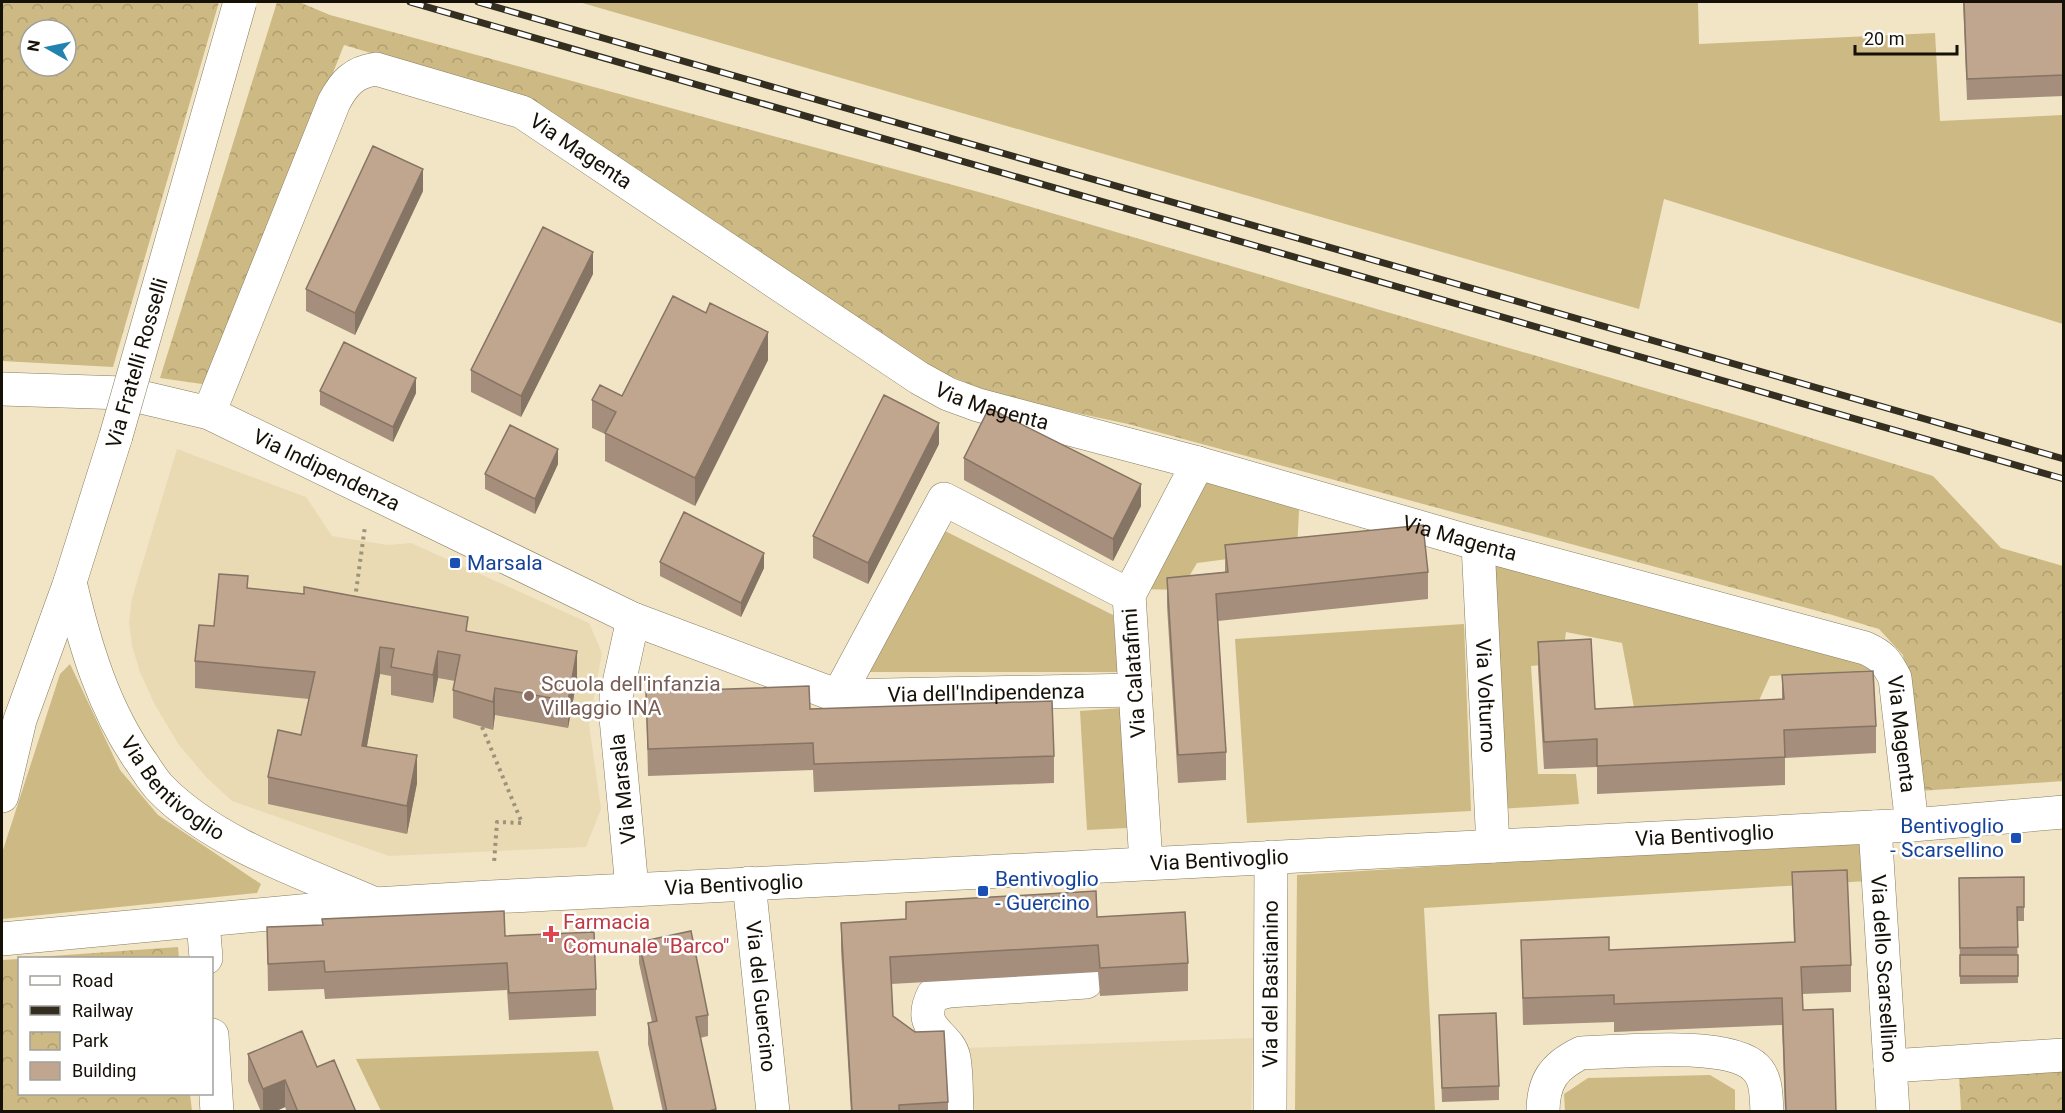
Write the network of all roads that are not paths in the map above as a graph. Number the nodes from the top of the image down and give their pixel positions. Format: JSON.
{"nodes":[{"id":1,"x":240,"y":2,"type":"edge"},
{"id":2,"x":2,"y":389,"type":"edge"},
{"id":3,"x":209,"y":413,"type":"junction"},
{"id":4,"x":1198,"y":463,"type":"junction"},
{"id":5,"x":1478,"y":544,"type":"junction"},
{"id":6,"x":70,"y":582,"type":"junction"},
{"id":7,"x":1129,"y":595,"type":"junction"},
{"id":8,"x":633,"y":619,"type":"junction"},
{"id":9,"x":1135,"y":690,"type":"junction"},
{"id":10,"x":838,"y":696,"type":"junction"},
{"id":11,"x":11,"y":733,"type":"edge"},
{"id":12,"x":2,"y":796,"type":"edge"},
{"id":13,"x":2064,"y":812,"type":"edge"},
{"id":14,"x":1912,"y":825,"type":"junction"},
{"id":15,"x":1875,"y":827,"type":"junction"},
{"id":16,"x":1493,"y":846,"type":"junction"},
{"id":17,"x":1270,"y":857,"type":"junction"},
{"id":18,"x":1146,"y":863,"type":"junction"},
{"id":19,"x":749,"y":883,"type":"junction"},
{"id":20,"x":632,"y":888,"type":"junction"},
{"id":21,"x":375,"y":904,"type":"junction"},
{"id":22,"x":203,"y":921,"type":"junction"},
{"id":23,"x":2,"y":939,"type":"edge"},
{"id":24,"x":206,"y":957,"type":"edge"},
{"id":25,"x":1086,"y":982,"type":"dead end"},
{"id":26,"x":213,"y":1050,"type":"edge"},
{"id":27,"x":2064,"y":1055,"type":"edge"},
{"id":28,"x":1890,"y":1066,"type":"junction"},
{"id":29,"x":217,"y":1112,"type":"edge"},
{"id":30,"x":773,"y":1112,"type":"edge"},
{"id":31,"x":957,"y":1112,"type":"edge"},
{"id":32,"x":1270,"y":1112,"type":"edge"},
{"id":33,"x":1543,"y":1112,"type":"edge"},
{"id":34,"x":1767,"y":1112,"type":"edge"},
{"id":35,"x":1893,"y":1112,"type":"edge"}],
"edges":[{"from":1,"to":6,"type":"street","name":"Via Fratelli Rosselli","bridge":true},
{"from":2,"to":3,"type":"street","name":"Via Indipendenza"},
{"from":3,"to":4,"type":"street","name":"Via Magenta"},
{"from":3,"to":8,"type":"street","name":"Via Indipendenza"},
{"from":4,"to":5,"type":"street","name":"Via Magenta"},
{"from":4,"to":7,"type":"street","name":"Via Calatafimi"},
{"from":5,"to":14,"type":"street","name":"Via Magenta"},
{"from":5,"to":16,"type":"street","name":"Via Volturno"},
{"from":6,"to":11,"type":"street","name":"Via Fratelli Rosselli"},
{"from":6,"to":21,"type":"street","name":"Via Bentivoglio"},
{"from":7,"to":9,"type":"street","name":"Via Calatafimi"},
{"from":7,"to":10,"type":"street"},
{"from":8,"to":10,"type":"street","name":"Via dell'Indipendenza"},
{"from":8,"to":20,"type":"street","name":"Via Marsala"},
{"from":9,"to":10,"type":"street","name":"Via dell'Indipendenza"},
{"from":9,"to":18,"type":"street","name":"Via Calatafimi"},
{"from":11,"to":12,"type":"street"},
{"from":13,"to":14,"type":"street","name":"Via Bentivoglio"},
{"from":14,"to":15,"type":"street","name":"Via Bentivoglio"},
{"from":15,"to":16,"type":"street","name":"Via Bentivoglio"},
{"from":15,"to":28,"type":"street","name":"Via dello Scarsellino"},
{"from":16,"to":17,"type":"street","name":"Via Bentivoglio"},
{"from":17,"to":18,"type":"street","name":"Via Bentivoglio"},
{"from":17,"to":32,"type":"street","name":"Via del Bastianino"},
{"from":18,"to":19,"type":"street","name":"Via Bentivoglio"},
{"from":19,"to":20,"type":"street","name":"Via Bentivoglio"},
{"from":19,"to":30,"type":"street","name":"Via del Guercino"},
{"from":20,"to":21,"type":"street","name":"Via Bentivoglio"},
{"from":21,"to":22,"type":"street","name":"Via Bentivoglio"},
{"from":22,"to":23,"type":"street","name":"Via Bentivoglio"},
{"from":22,"to":24,"type":"street"},
{"from":25,"to":31,"type":"street"},
{"from":26,"to":29,"type":"street"},
{"from":27,"to":28,"type":"street"},
{"from":28,"to":35,"type":"street","name":"Via dello Scarsellino"},
{"from":33,"to":34,"type":"street"}]}
